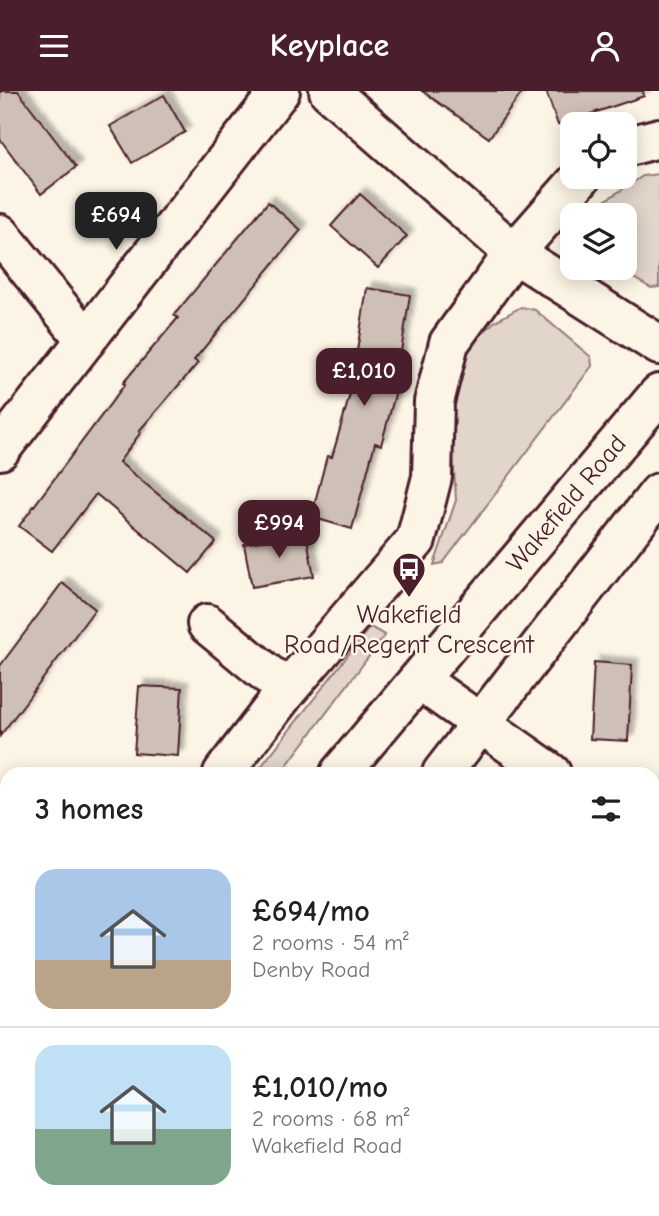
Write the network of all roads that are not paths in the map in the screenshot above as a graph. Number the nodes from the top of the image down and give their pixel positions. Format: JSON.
{"nodes":[{"id":1,"x":280,"y":91,"type":"edge"},
{"id":2,"x":328,"y":91,"type":"edge"},
{"id":3,"x":659,"y":138,"type":"edge"},
{"id":4,"x":637,"y":144,"type":"edge"},
{"id":5,"x":570,"y":189,"type":"edge"},
{"id":6,"x":0,"y":234,"type":"edge"},
{"id":7,"x":514,"y":253,"type":"junction"},
{"id":8,"x":86,"y":340,"type":"junction"},
{"id":9,"x":659,"y":345,"type":"edge"},
{"id":10,"x":659,"y":394,"type":"edge"},
{"id":11,"x":0,"y":450,"type":"edge"},
{"id":12,"x":659,"y":493,"type":"edge"},
{"id":13,"x":206,"y":624,"type":"dead end"},
{"id":14,"x":419,"y":680,"type":"junction"},
{"id":15,"x":287,"y":690,"type":"junction"},
{"id":16,"x":482,"y":723,"type":"junction"},
{"id":17,"x":228,"y":767,"type":"edge"},
{"id":18,"x":345,"y":767,"type":"edge"},
{"id":19,"x":447,"y":767,"type":"edge"},
{"id":20,"x":543,"y":767,"type":"edge"}],
"edges":[{"from":1,"to":8,"type":"street"},
{"from":2,"to":7,"type":"street"},
{"from":3,"to":4,"type":"street"},
{"from":5,"to":7,"type":"street"},
{"from":6,"to":8,"type":"street"},
{"from":7,"to":9,"type":"street"},
{"from":7,"to":15,"type":"street"},
{"from":8,"to":11,"type":"street"},
{"from":10,"to":14,"type":"street","name":"Wakefield Road"},
{"from":12,"to":16,"type":"street"},
{"from":13,"to":15,"type":"street"},
{"from":14,"to":16,"type":"street"},
{"from":14,"to":18,"type":"street","name":"Wakefield Road"},
{"from":15,"to":17,"type":"street"},
{"from":16,"to":19,"type":"street"},
{"from":16,"to":20,"type":"street"}]}
